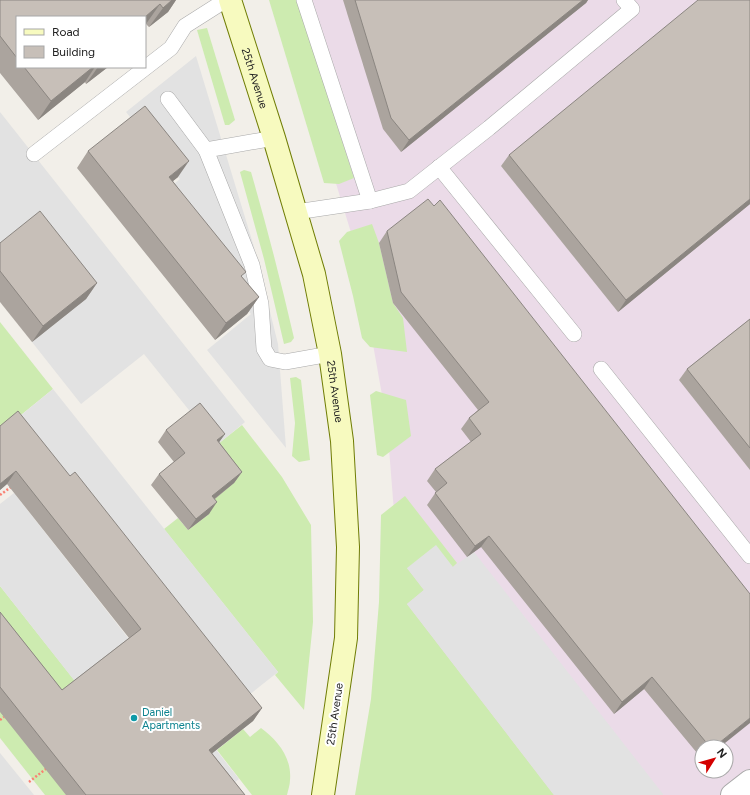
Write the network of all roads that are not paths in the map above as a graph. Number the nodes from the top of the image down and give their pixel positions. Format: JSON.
{"nodes":[{"id":1,"x":226,"y":0,"type":"edge"},
{"id":2,"x":230,"y":0,"type":"edge"},
{"id":3,"x":304,"y":0,"type":"edge"},
{"id":4,"x":633,"y":3,"type":"edge"},
{"id":5,"x":146,"y":67,"type":"edge"},
{"id":6,"x":145,"y":68,"type":"edge"},
{"id":7,"x":168,"y":99,"type":"dead end"},
{"id":8,"x":274,"y":138,"type":"junction"},
{"id":9,"x":206,"y":150,"type":"junction"},
{"id":10,"x":34,"y":154,"type":"dead end"},
{"id":11,"x":439,"y":167,"type":"junction"},
{"id":12,"x":370,"y":201,"type":"junction"},
{"id":13,"x":296,"y":212,"type":"junction"},
{"id":14,"x":574,"y":334,"type":"dead end"},
{"id":15,"x":330,"y":354,"type":"junction"},
{"id":16,"x":601,"y":369,"type":"dead end"},
{"id":17,"x":750,"y":556,"type":"edge"},
{"id":18,"x":750,"y":781,"type":"edge"},
{"id":19,"x":323,"y":795,"type":"edge"},
{"id":20,"x":732,"y":795,"type":"edge"}],
"edges":[{"from":1,"to":5,"type":"lane"},
{"from":2,"to":8,"type":"street","name":"25th Avenue"},
{"from":3,"to":12,"type":"lane"},
{"from":4,"to":11,"type":"lane"},
{"from":6,"to":10,"type":"lane"},
{"from":7,"to":9,"type":"lane"},
{"from":8,"to":9,"type":"lane"},
{"from":8,"to":13,"type":"street","name":"25th Avenue"},
{"from":9,"to":15,"type":"lane"},
{"from":11,"to":12,"type":"lane"},
{"from":11,"to":14,"type":"lane"},
{"from":12,"to":13,"type":"lane"},
{"from":13,"to":15,"type":"street","name":"25th Avenue"},
{"from":15,"to":19,"type":"street","name":"25th Avenue"},
{"from":16,"to":17,"type":"lane"},
{"from":18,"to":20,"type":"street"}]}
